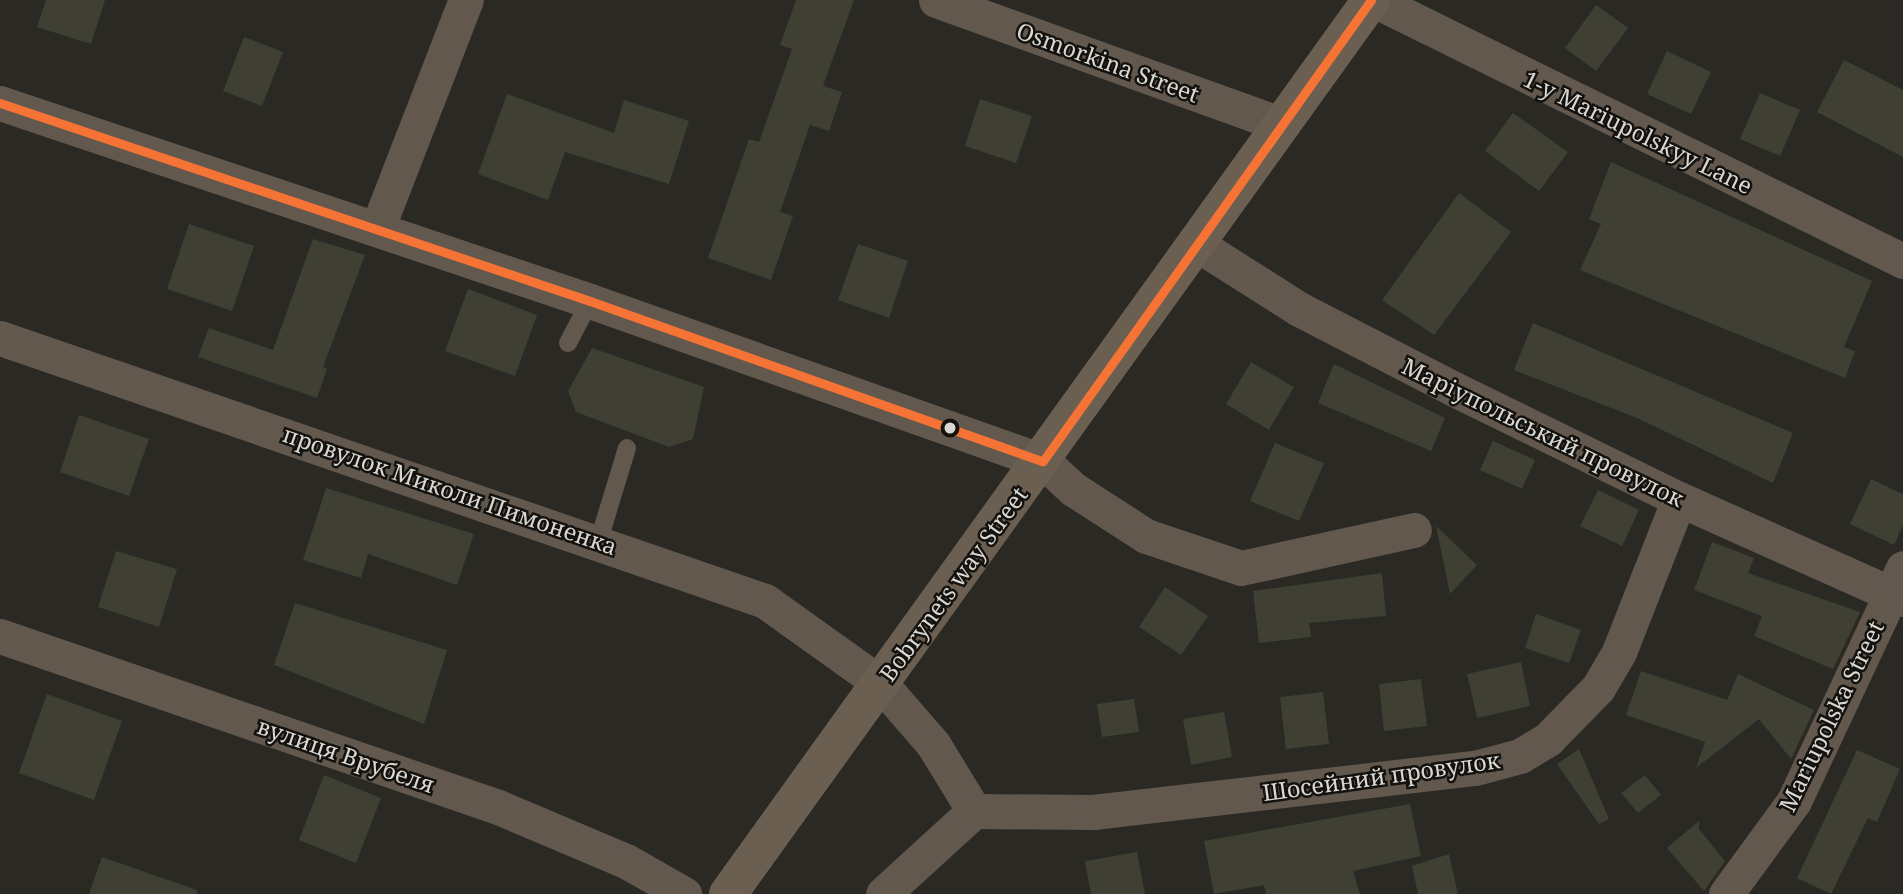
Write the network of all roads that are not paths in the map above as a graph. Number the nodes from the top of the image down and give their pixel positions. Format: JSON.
{"nodes":[{"id":1,"x":466,"y":0,"type":"edge"},
{"id":2,"x":936,"y":0,"type":"edge"},
{"id":3,"x":1373,"y":0,"type":"edge"},
{"id":4,"x":0,"y":103,"type":"edge"},
{"id":5,"x":1280,"y":124,"type":"junction"},
{"id":6,"x":377,"y":229,"type":"junction"},
{"id":7,"x":1195,"y":243,"type":"junction"},
{"id":8,"x":1903,"y":261,"type":"edge"},
{"id":9,"x":590,"y":301,"type":"junction"},
{"id":10,"x":0,"y":338,"type":"edge"},
{"id":11,"x":568,"y":343,"type":"dead end"},
{"id":12,"x":626,"y":448,"type":"dead end"},
{"id":13,"x":1043,"y":461,"type":"junction"},
{"id":14,"x":1679,"y":499,"type":"junction"},
{"id":15,"x":1414,"y":530,"type":"dead end"},
{"id":16,"x":598,"y":540,"type":"junction"},
{"id":17,"x":1899,"y":587,"type":"edge"},
{"id":18,"x":0,"y":636,"type":"edge"},
{"id":19,"x":880,"y":683,"type":"junction"},
{"id":20,"x":974,"y":811,"type":"junction"},
{"id":21,"x":684,"y":894,"type":"edge"},
{"id":22,"x":728,"y":894,"type":"edge"},
{"id":23,"x":883,"y":894,"type":"edge"},
{"id":24,"x":1726,"y":894,"type":"edge"}],
"edges":[{"from":1,"to":6,"type":"street"},
{"from":2,"to":5,"type":"street","name":"Osmorkina Street"},
{"from":3,"to":5,"type":"main road","name":"Bobrynets way Street"},
{"from":3,"to":8,"type":"street","name":"1-y Mariupolskyy Lane"},
{"from":4,"to":6,"type":"street"},
{"from":5,"to":7,"type":"main road","name":"Bobrynets way Street"},
{"from":6,"to":9,"type":"street"},
{"from":7,"to":13,"type":"main road","name":"Bobrynets way Street"},
{"from":7,"to":14,"type":"street","name":"Маріупольський провулок"},
{"from":9,"to":11,"type":"lane"},
{"from":9,"to":13,"type":"street"},
{"from":10,"to":16,"type":"street","name":"провулок Миколи Пимоненка"},
{"from":12,"to":16,"type":"lane"},
{"from":13,"to":15,"type":"street"},
{"from":13,"to":19,"type":"main road","name":"Bobrynets way Street"},
{"from":14,"to":17,"type":"street","name":"Маріупольський провулок"},
{"from":14,"to":20,"type":"street","name":"Шосейний провулок"},
{"from":16,"to":19,"type":"street","name":"провулок Миколи Пимоненка"},
{"from":17,"to":24,"type":"street","name":"Mariupolska Street"},
{"from":18,"to":21,"type":"street","name":"вулиця Врубеля"},
{"from":19,"to":20,"type":"street","name":"провулок Миколи Пимоненка"},
{"from":19,"to":22,"type":"main road","name":"Bobrynets way Street"},
{"from":20,"to":23,"type":"street"}]}
